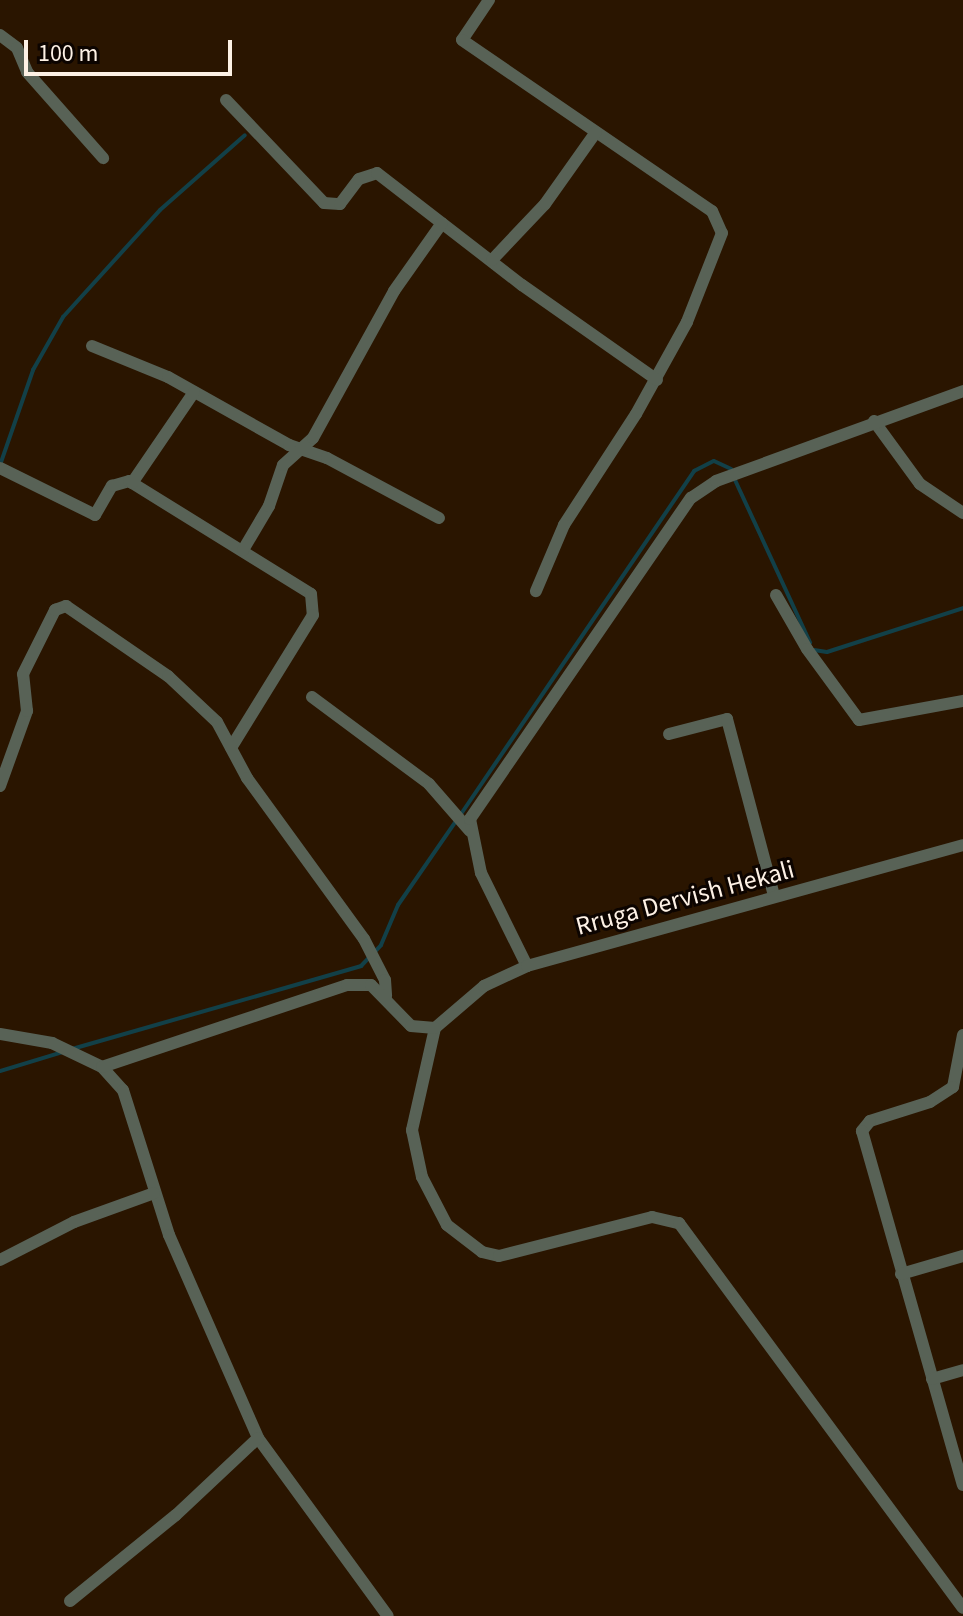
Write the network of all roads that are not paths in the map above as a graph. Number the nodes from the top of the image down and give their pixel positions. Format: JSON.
{"nodes":[{"id":1,"x":489,"y":0,"type":"edge"},
{"id":2,"x":0,"y":35,"type":"edge"},
{"id":3,"x":226,"y":100,"type":"dead end"},
{"id":4,"x":596,"y":132,"type":"junction"},
{"id":5,"x":103,"y":158,"type":"dead end"},
{"id":6,"x":442,"y":223,"type":"junction"},
{"id":7,"x":492,"y":260,"type":"junction"},
{"id":8,"x":92,"y":346,"type":"dead end"},
{"id":9,"x":657,"y":380,"type":"junction"},
{"id":10,"x":963,"y":391,"type":"edge"},
{"id":11,"x":194,"y":392,"type":"junction"},
{"id":12,"x":874,"y":421,"type":"junction"},
{"id":13,"x":301,"y":450,"type":"junction"},
{"id":14,"x":2,"y":469,"type":"edge"},
{"id":15,"x":132,"y":483,"type":"junction"},
{"id":16,"x":963,"y":513,"type":"edge"},
{"id":17,"x":439,"y":518,"type":"dead end"},
{"id":18,"x":243,"y":550,"type":"junction"},
{"id":19,"x":536,"y":591,"type":"dead end"},
{"id":20,"x":776,"y":595,"type":"dead end"},
{"id":21,"x":312,"y":697,"type":"dead end"},
{"id":22,"x":963,"y":701,"type":"edge"},
{"id":23,"x":669,"y":734,"type":"dead end"},
{"id":24,"x":231,"y":748,"type":"junction"},
{"id":25,"x":0,"y":786,"type":"edge"},
{"id":26,"x":466,"y":827,"type":"junction"},
{"id":27,"x":963,"y":845,"type":"edge"},
{"id":28,"x":774,"y":896,"type":"junction"},
{"id":29,"x":527,"y":966,"type":"junction"},
{"id":30,"x":386,"y":996,"type":"junction"},
{"id":31,"x":435,"y":1028,"type":"junction"},
{"id":32,"x":0,"y":1034,"type":"edge"},
{"id":33,"x":963,"y":1035,"type":"edge"},
{"id":34,"x":102,"y":1067,"type":"junction"},
{"id":35,"x":154,"y":1193,"type":"junction"},
{"id":36,"x":963,"y":1256,"type":"edge"},
{"id":37,"x":0,"y":1260,"type":"edge"},
{"id":38,"x":901,"y":1274,"type":"junction"},
{"id":39,"x":963,"y":1370,"type":"edge"},
{"id":40,"x":932,"y":1379,"type":"junction"},
{"id":41,"x":258,"y":1438,"type":"junction"},
{"id":42,"x":963,"y":1485,"type":"edge"},
{"id":43,"x":70,"y":1601,"type":"dead end"},
{"id":44,"x":963,"y":1611,"type":"edge"},
{"id":45,"x":388,"y":1616,"type":"edge"},
{"id":46,"x":956,"y":1616,"type":"edge"}],
"edges":[{"from":1,"to":4,"type":"street"},
{"from":2,"to":5,"type":"street"},
{"from":3,"to":6,"type":"street"},
{"from":4,"to":7,"type":"street"},
{"from":4,"to":9,"type":"street"},
{"from":6,"to":7,"type":"street"},
{"from":6,"to":13,"type":"street"},
{"from":7,"to":9,"type":"street"},
{"from":8,"to":11,"type":"street"},
{"from":9,"to":19,"type":"street"},
{"from":10,"to":12,"type":"street"},
{"from":11,"to":13,"type":"street"},
{"from":11,"to":15,"type":"street"},
{"from":12,"to":16,"type":"street"},
{"from":12,"to":26,"type":"street"},
{"from":13,"to":17,"type":"street"},
{"from":13,"to":18,"type":"street"},
{"from":14,"to":15,"type":"street"},
{"from":15,"to":18,"type":"street"},
{"from":18,"to":24,"type":"street"},
{"from":20,"to":22,"type":"street"},
{"from":21,"to":26,"type":"street"},
{"from":23,"to":28,"type":"street"},
{"from":24,"to":25,"type":"street"},
{"from":24,"to":30,"type":"street"},
{"from":26,"to":29,"type":"street"},
{"from":27,"to":28,"type":"street","name":"Rruga Dervish Hekali"},
{"from":28,"to":29,"type":"street","name":"Rruga Dervish Hekali"},
{"from":29,"to":31,"type":"street","name":"Rruga Dervish Hekali"},
{"from":30,"to":31,"type":"street"},
{"from":30,"to":34,"type":"street"},
{"from":31,"to":44,"type":"street"},
{"from":32,"to":34,"type":"street"},
{"from":33,"to":38,"type":"street"},
{"from":34,"to":35,"type":"street"},
{"from":35,"to":37,"type":"street"},
{"from":35,"to":41,"type":"street"},
{"from":36,"to":38,"type":"street"},
{"from":38,"to":40,"type":"street"},
{"from":39,"to":40,"type":"street"},
{"from":40,"to":42,"type":"street"},
{"from":41,"to":43,"type":"street"},
{"from":41,"to":45,"type":"street"},
{"from":44,"to":46,"type":"street"}]}
